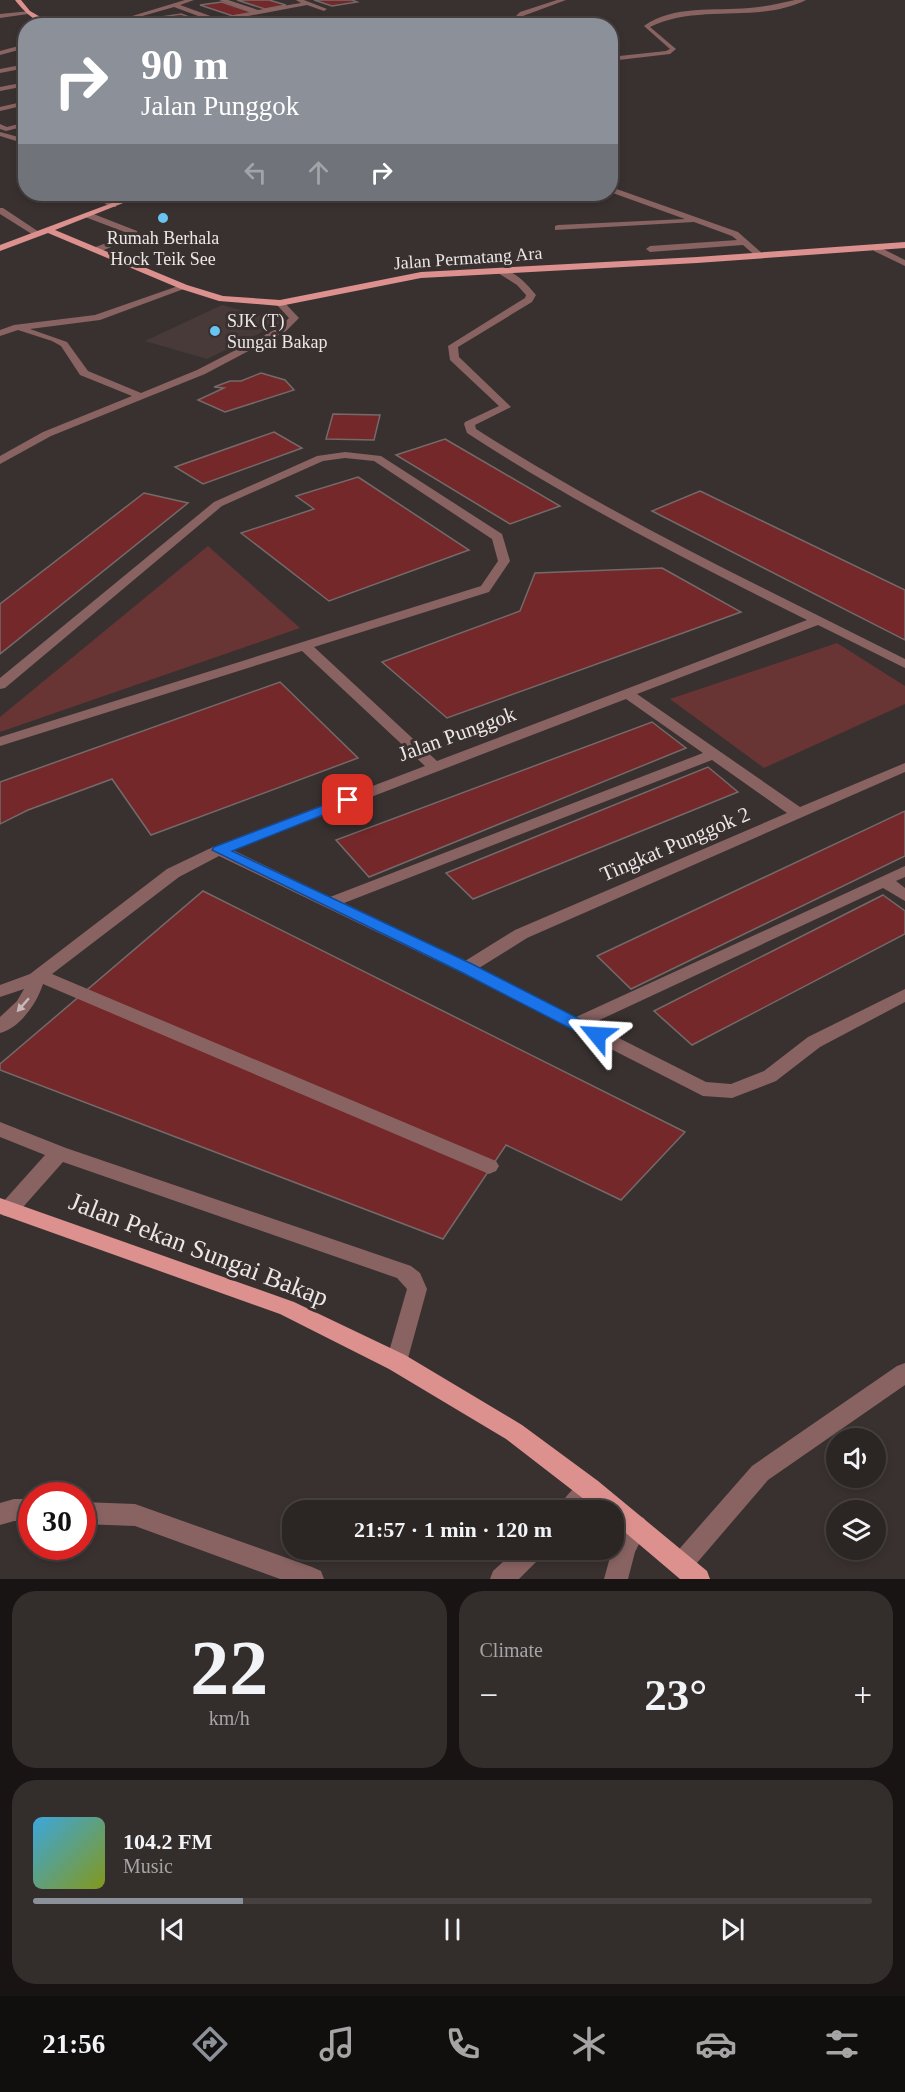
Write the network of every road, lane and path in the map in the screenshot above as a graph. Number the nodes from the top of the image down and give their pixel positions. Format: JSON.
{"nodes":[{"id":1,"x":18,"y":0,"type":"edge"},
{"id":2,"x":191,"y":0,"type":"edge"},
{"id":3,"x":222,"y":0,"type":"edge"},
{"id":4,"x":299,"y":0,"type":"edge"},
{"id":5,"x":563,"y":0,"type":"edge"},
{"id":6,"x":803,"y":0,"type":"edge"},
{"id":7,"x":308,"y":3,"type":"junction"},
{"id":8,"x":175,"y":5,"type":"junction"},
{"id":9,"x":324,"y":9,"type":"dead end"},
{"id":10,"x":28,"y":12,"type":"junction"},
{"id":11,"x":260,"y":13,"type":"junction"},
{"id":12,"x":0,"y":16,"type":"edge"},
{"id":13,"x":134,"y":17,"type":"joint"},
{"id":14,"x":39,"y":18,"type":"edge"},
{"id":15,"x":130,"y":18,"type":"edge"},
{"id":16,"x":211,"y":18,"type":"edge"},
{"id":17,"x":229,"y":18,"type":"edge"},
{"id":18,"x":522,"y":18,"type":"edge"},
{"id":19,"x":18,"y":48,"type":"edge"},
{"id":20,"x":0,"y":53,"type":"edge"},
{"id":21,"x":618,"y":58,"type":"edge"},
{"id":22,"x":0,"y":65,"type":"edge"},
{"id":23,"x":18,"y":67,"type":"edge"},
{"id":24,"x":8,"y":69,"type":"junction"},
{"id":25,"x":0,"y":71,"type":"edge"},
{"id":26,"x":18,"y":86,"type":"edge"},
{"id":27,"x":0,"y":89,"type":"edge"},
{"id":28,"x":18,"y":106,"type":"edge"},
{"id":29,"x":0,"y":109,"type":"edge"},
{"id":30,"x":0,"y":126,"type":"edge"},
{"id":31,"x":18,"y":126,"type":"edge"},
{"id":32,"x":0,"y":134,"type":"edge"},
{"id":33,"x":18,"y":140,"type":"edge"},
{"id":34,"x":618,"y":191,"type":"edge"},
{"id":35,"x":107,"y":201,"type":"edge"},
{"id":36,"x":124,"y":201,"type":"edge"},
{"id":37,"x":113,"y":205,"type":"junction"},
{"id":38,"x":0,"y":210,"type":"edge"},
{"id":39,"x":88,"y":215,"type":"junction"},
{"id":40,"x":699,"y":220,"type":"junction"},
{"id":41,"x":558,"y":228,"type":"dead end"},
{"id":42,"x":48,"y":230,"type":"junction"},
{"id":43,"x":38,"y":234,"type":"junction"},
{"id":44,"x":747,"y":242,"type":"junction"},
{"id":45,"x":905,"y":245,"type":"edge"},
{"id":46,"x":0,"y":248,"type":"edge"},
{"id":47,"x":650,"y":249,"type":"dead end"},
{"id":48,"x":877,"y":249,"type":"junction"},
{"id":49,"x":96,"y":250,"type":"junction"},
{"id":50,"x":761,"y":256,"type":"junction"},
{"id":51,"x":905,"y":264,"type":"edge"},
{"id":52,"x":501,"y":271,"type":"junction"},
{"id":53,"x":184,"y":287,"type":"junction"},
{"id":54,"x":280,"y":303,"type":"junction"},
{"id":55,"x":14,"y":328,"type":"junction"},
{"id":56,"x":0,"y":333,"type":"edge"},
{"id":57,"x":140,"y":396,"type":"junction"},
{"id":58,"x":0,"y":461,"type":"edge"},
{"id":59,"x":819,"y":620,"type":"junction"},
{"id":60,"x":306,"y":647,"type":"junction"},
{"id":61,"x":905,"y":664,"type":"edge"},
{"id":62,"x":0,"y":685,"type":"edge"},
{"id":63,"x":629,"y":695,"type":"junction"},
{"id":64,"x":4,"y":738,"type":"edge"},
{"id":65,"x":714,"y":754,"type":"junction"},
{"id":66,"x":434,"y":766,"type":"junction"},
{"id":67,"x":905,"y":767,"type":"edge"},
{"id":68,"x":798,"y":813,"type":"junction"},
{"id":69,"x":219,"y":850,"type":"junction"},
{"id":70,"x":905,"y":871,"type":"edge"},
{"id":71,"x":885,"y":881,"type":"junction"},
{"id":72,"x":905,"y":897,"type":"edge"},
{"id":73,"x":329,"y":903,"type":"junction"},
{"id":74,"x":466,"y":968,"type":"junction"},
{"id":75,"x":37,"y":976,"type":"junction"},
{"id":76,"x":0,"y":991,"type":"edge"},
{"id":77,"x":905,"y":995,"type":"edge"},
{"id":78,"x":576,"y":1024,"type":"junction"},
{"id":79,"x":0,"y":1027,"type":"edge"},
{"id":80,"x":0,"y":1129,"type":"edge"},
{"id":81,"x":59,"y":1153,"type":"junction"},
{"id":82,"x":489,"y":1166,"type":"dead end"},
{"id":83,"x":4,"y":1207,"type":"edge"},
{"id":84,"x":397,"y":1362,"type":"junction"},
{"id":85,"x":905,"y":1373,"type":"edge"},
{"id":86,"x":590,"y":1488,"type":"junction"},
{"id":87,"x":579,"y":1500,"type":"edge"},
{"id":88,"x":18,"y":1510,"type":"edge"},
{"id":89,"x":0,"y":1514,"type":"edge"},
{"id":90,"x":96,"y":1514,"type":"edge"},
{"id":91,"x":636,"y":1526,"type":"junction"},
{"id":92,"x":522,"y":1560,"type":"edge"},
{"id":93,"x":690,"y":1571,"type":"edge"},
{"id":94,"x":312,"y":1579,"type":"edge"},
{"id":95,"x":502,"y":1579,"type":"edge"},
{"id":96,"x":616,"y":1579,"type":"edge"}],
"edges":[{"from":1,"to":10,"type":"main road"},
{"from":2,"to":8,"type":"street"},
{"from":3,"to":11,"type":"street"},
{"from":4,"to":7,"type":"street"},
{"from":5,"to":18,"type":"street"},
{"from":6,"to":21,"type":"street"},
{"from":7,"to":9,"type":"street"},
{"from":7,"to":11,"type":"street"},
{"from":8,"to":13,"type":"street"},
{"from":8,"to":16,"type":"street"},
{"from":10,"to":12,"type":"street"},
{"from":10,"to":14,"type":"main road"},
{"from":11,"to":17,"type":"street"},
{"from":13,"to":15,"type":"street"},
{"from":19,"to":20,"type":"street"},
{"from":22,"to":24,"type":"street"},
{"from":23,"to":24,"type":"street"},
{"from":24,"to":25,"type":"street"},
{"from":26,"to":27,"type":"street"},
{"from":28,"to":29,"type":"street"},
{"from":30,"to":31,"type":"street"},
{"from":32,"to":33,"type":"street"},
{"from":34,"to":40,"type":"street"},
{"from":35,"to":37,"type":"street"},
{"from":36,"to":37,"type":"main road"},
{"from":37,"to":39,"type":"main road"},
{"from":38,"to":43,"type":"street"},
{"from":39,"to":42,"type":"main road"},
{"from":39,"to":49,"type":"street"},
{"from":40,"to":41,"type":"street"},
{"from":40,"to":44,"type":"street"},
{"from":42,"to":43,"type":"main road"},
{"from":42,"to":49,"type":"main road","name":"Jalan Permatang Ara"},
{"from":43,"to":46,"type":"main road"},
{"from":44,"to":47,"type":"street"},
{"from":44,"to":50,"type":"street"},
{"from":45,"to":48,"type":"main road","name":"Jalan Permatang Ara"},
{"from":48,"to":50,"type":"main road","name":"Jalan Permatang Ara"},
{"from":48,"to":51,"type":"street"},
{"from":49,"to":53,"type":"main road","name":"Jalan Permatang Ara"},
{"from":50,"to":52,"type":"main road","name":"Jalan Permatang Ara"},
{"from":52,"to":54,"type":"main road","name":"Jalan Permatang Ara"},
{"from":52,"to":59,"type":"street"},
{"from":53,"to":54,"type":"main road","name":"Jalan Permatang Ara"},
{"from":53,"to":55,"type":"street"},
{"from":54,"to":57,"type":"street"},
{"from":55,"to":56,"type":"street"},
{"from":55,"to":57,"type":"street"},
{"from":57,"to":58,"type":"street"},
{"from":59,"to":61,"type":"street"},
{"from":59,"to":63,"type":"street","name":"Jalan Punggok"},
{"from":60,"to":62,"type":"street"},
{"from":60,"to":64,"type":"street"},
{"from":60,"to":66,"type":"street"},
{"from":63,"to":65,"type":"street"},
{"from":63,"to":66,"type":"street","name":"Jalan Punggok"},
{"from":65,"to":68,"type":"street"},
{"from":65,"to":73,"type":"street"},
{"from":66,"to":69,"type":"street","name":"Jalan Punggok"},
{"from":67,"to":68,"type":"street","name":"Tingkat Punggok 2"},
{"from":68,"to":74,"type":"street","name":"Tingkat Punggok 2"},
{"from":69,"to":73,"type":"street"},
{"from":69,"to":75,"type":"street","name":"Jalan Punggok"},
{"from":70,"to":71,"type":"street"},
{"from":71,"to":72,"type":"street"},
{"from":71,"to":78,"type":"street"},
{"from":73,"to":74,"type":"street"},
{"from":74,"to":78,"type":"street"},
{"from":75,"to":76,"type":"street","name":"Jalan Punggok"},
{"from":75,"to":79,"type":"street","name":"Jalan Punggok","one_way":true},
{"from":75,"to":82,"type":"street"},
{"from":77,"to":78,"type":"street"},
{"from":80,"to":81,"type":"street"},
{"from":81,"to":83,"type":"street"},
{"from":81,"to":84,"type":"street"},
{"from":83,"to":84,"type":"main road","name":"Jalan Pekan Sungai Bakap"},
{"from":84,"to":86,"type":"main road","name":"Jalan Pekan Sungai Bakap"},
{"from":85,"to":93,"type":"street"},
{"from":86,"to":87,"type":"street"},
{"from":86,"to":91,"type":"main road","name":"Jalan Pekan Sungai Bakap"},
{"from":88,"to":89,"type":"street"},
{"from":90,"to":94,"type":"street"},
{"from":91,"to":93,"type":"main road","name":"Jalan Pekan Sungai Bakap"},
{"from":91,"to":96,"type":"street"},
{"from":92,"to":95,"type":"street"}]}
